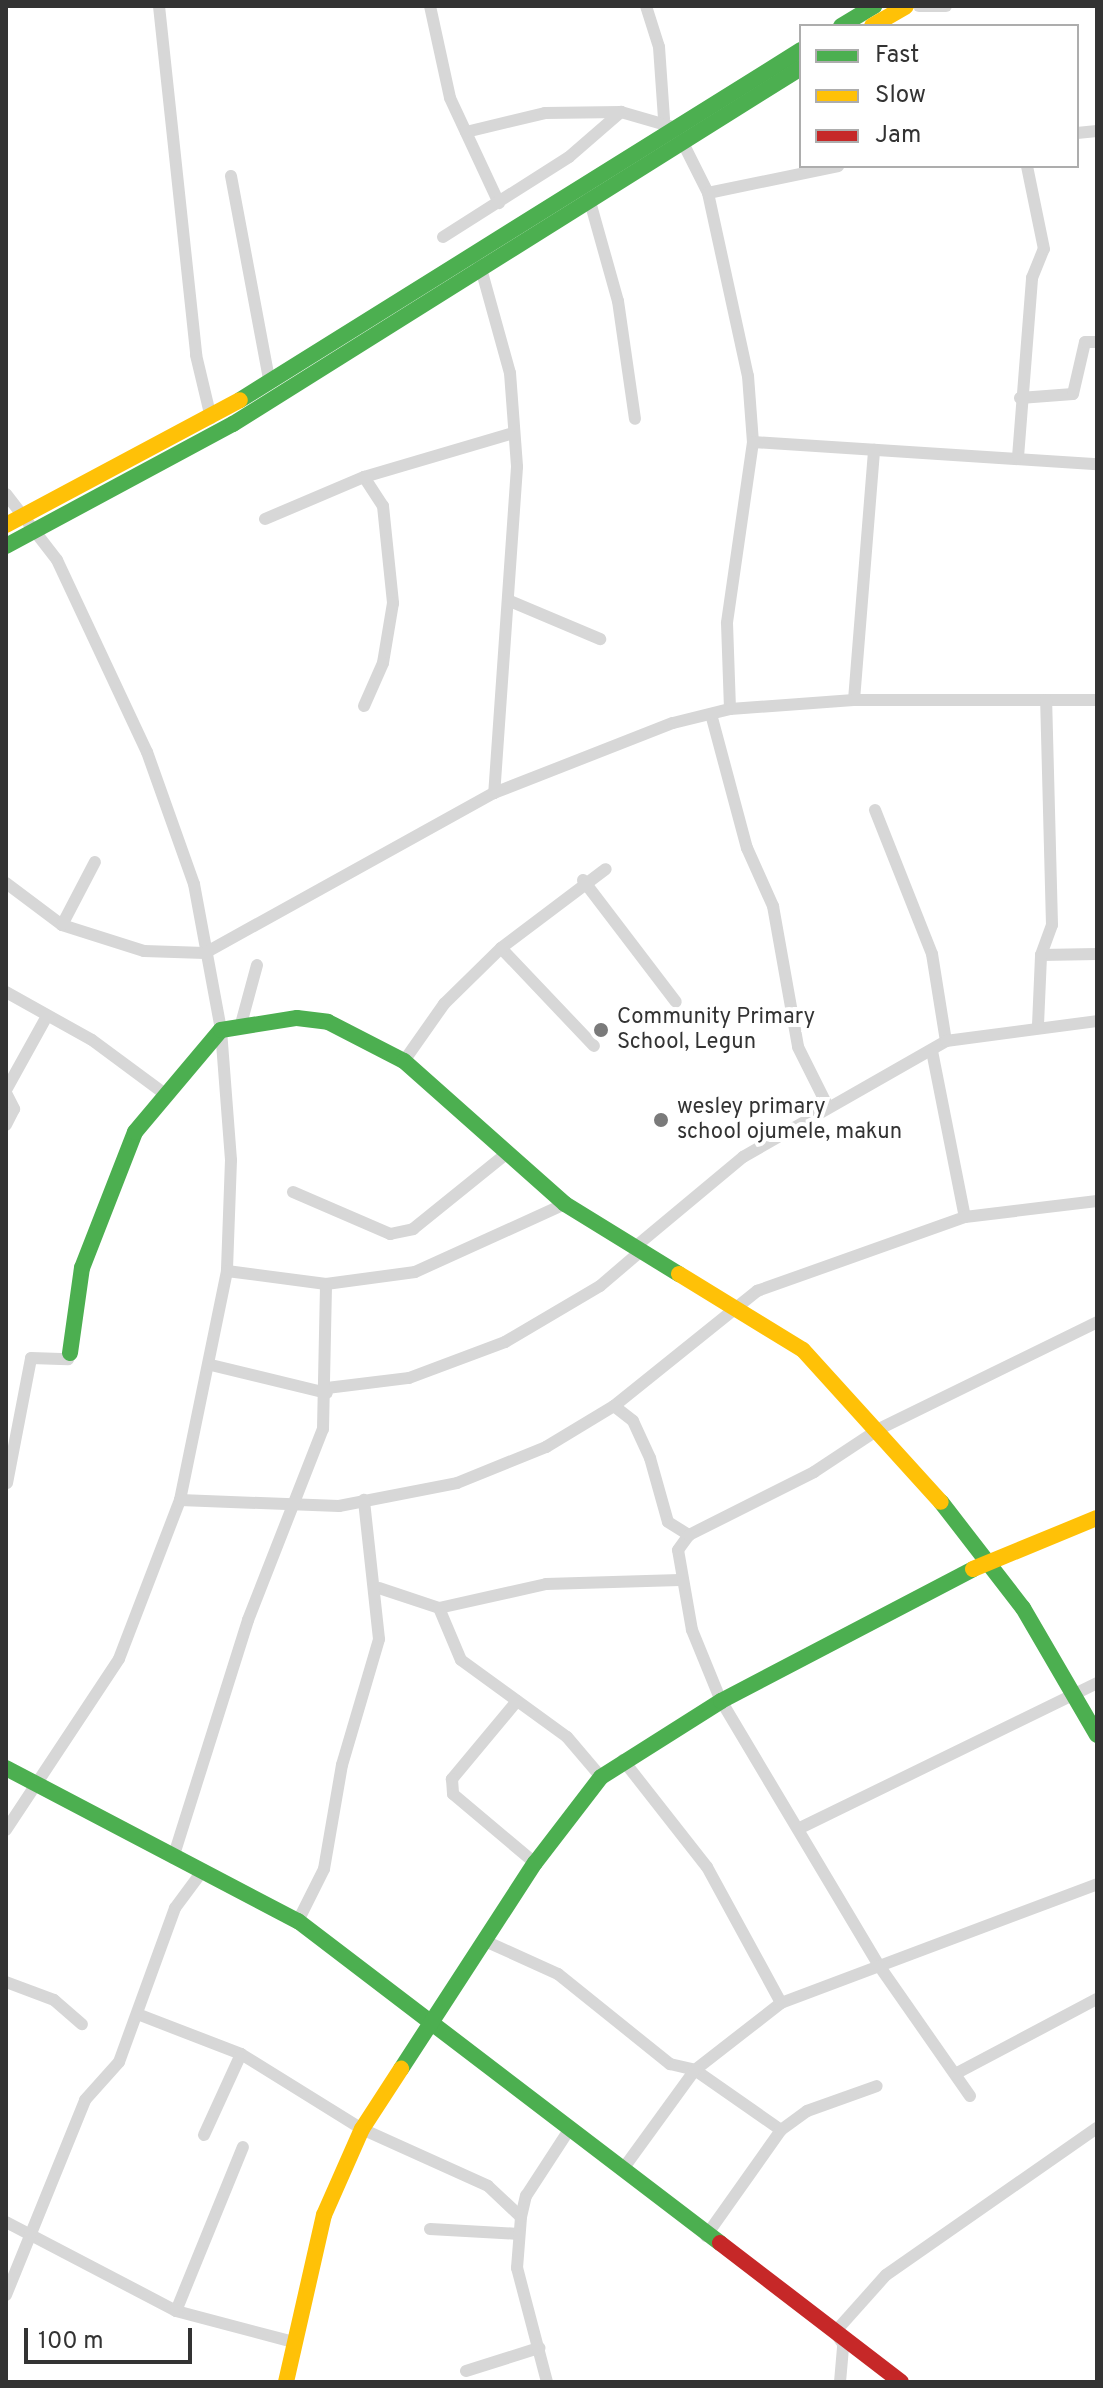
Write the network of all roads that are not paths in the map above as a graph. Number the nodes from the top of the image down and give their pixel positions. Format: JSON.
{"nodes":[{"id":1,"x":159,"y":6,"type":"edge"},
{"id":2,"x":430,"y":6,"type":"edge"},
{"id":3,"x":646,"y":6,"type":"edge"},
{"id":4,"x":653,"y":6,"type":"edge"},
{"id":5,"x":874,"y":6,"type":"edge"},
{"id":6,"x":906,"y":6,"type":"edge"},
{"id":7,"x":919,"y":6,"type":"edge"},
{"id":8,"x":946,"y":6,"type":"edge"},
{"id":9,"x":844,"y":24,"type":"edge"},
{"id":10,"x":875,"y":24,"type":"edge"},
{"id":11,"x":656,"y":29,"type":"junction"},
{"id":12,"x":799,"y":51,"type":"edge"},
{"id":13,"x":799,"y":69,"type":"edge"},
{"id":14,"x":621,"y":112,"type":"junction"},
{"id":15,"x":673,"y":128,"type":"junction"},
{"id":16,"x":466,"y":132,"type":"junction"},
{"id":17,"x":828,"y":168,"type":"edge"},
{"id":18,"x":1027,"y":168,"type":"edge"},
{"id":19,"x":231,"y":176,"type":"dead end"},
{"id":20,"x":708,"y":193,"type":"junction"},
{"id":21,"x":589,"y":198,"type":"junction"},
{"id":22,"x":499,"y":203,"type":"junction"},
{"id":23,"x":443,"y":237,"type":"dead end"},
{"id":24,"x":480,"y":265,"type":"junction"},
{"id":25,"x":1097,"y":342,"type":"edge"},
{"id":26,"x":269,"y":380,"type":"junction"},
{"id":27,"x":1020,"y":398,"type":"junction"},
{"id":28,"x":211,"y":418,"type":"junction"},
{"id":29,"x":635,"y":419,"type":"dead end"},
{"id":30,"x":510,"y":434,"type":"junction"},
{"id":31,"x":753,"y":442,"type":"junction"},
{"id":32,"x":874,"y":450,"type":"junction"},
{"id":33,"x":1018,"y":457,"type":"junction"},
{"id":34,"x":1097,"y":464,"type":"edge"},
{"id":35,"x":364,"y":477,"type":"junction"},
{"id":36,"x":6,"y":494,"type":"edge"},
{"id":37,"x":25,"y":516,"type":"junction"},
{"id":38,"x":265,"y":519,"type":"dead end"},
{"id":39,"x":6,"y":525,"type":"edge"},
{"id":40,"x":38,"y":531,"type":"junction"},
{"id":41,"x":6,"y":546,"type":"edge"},
{"id":42,"x":510,"y":601,"type":"junction"},
{"id":43,"x":600,"y":639,"type":"dead end"},
{"id":44,"x":854,"y":700,"type":"junction"},
{"id":45,"x":1046,"y":700,"type":"junction"},
{"id":46,"x":1097,"y":700,"type":"edge"},
{"id":47,"x":364,"y":706,"type":"dead end"},
{"id":48,"x":730,"y":709,"type":"junction"},
{"id":49,"x":711,"y":714,"type":"junction"},
{"id":50,"x":494,"y":793,"type":"junction"},
{"id":51,"x":875,"y":810,"type":"dead end"},
{"id":52,"x":95,"y":862,"type":"dead end"},
{"id":53,"x":606,"y":869,"type":"dead end"},
{"id":54,"x":583,"y":880,"type":"junction"},
{"id":55,"x":6,"y":883,"type":"edge"},
{"id":56,"x":62,"y":925,"type":"junction"},
{"id":57,"x":501,"y":948,"type":"junction"},
{"id":58,"x":205,"y":953,"type":"junction"},
{"id":59,"x":1097,"y":954,"type":"edge"},
{"id":60,"x":1041,"y":955,"type":"junction"},
{"id":61,"x":257,"y":965,"type":"dead end"},
{"id":62,"x":6,"y":992,"type":"edge"},
{"id":63,"x":676,"y":1002,"type":"dead end"},
{"id":64,"x":47,"y":1016,"type":"junction"},
{"id":65,"x":1097,"y":1021,"type":"edge"},
{"id":66,"x":241,"y":1024,"type":"junction"},
{"id":67,"x":1038,"y":1025,"type":"junction"},
{"id":68,"x":221,"y":1030,"type":"junction"},
{"id":69,"x":946,"y":1041,"type":"junction"},
{"id":70,"x":594,"y":1046,"type":"dead end"},
{"id":71,"x":932,"y":1051,"type":"junction"},
{"id":72,"x":404,"y":1061,"type":"junction"},
{"id":73,"x":6,"y":1092,"type":"edge"},
{"id":74,"x":165,"y":1094,"type":"junction"},
{"id":75,"x":827,"y":1105,"type":"junction"},
{"id":76,"x":6,"y":1125,"type":"edge"},
{"id":77,"x":506,"y":1154,"type":"junction"},
{"id":78,"x":293,"y":1192,"type":"dead end"},
{"id":79,"x":1097,"y":1201,"type":"edge"},
{"id":80,"x":565,"y":1204,"type":"junction"},
{"id":81,"x":965,"y":1217,"type":"junction"},
{"id":82,"x":638,"y":1249,"type":"junction"},
{"id":83,"x":227,"y":1271,"type":"junction"},
{"id":84,"x":326,"y":1284,"type":"junction"},
{"id":85,"x":727,"y":1309,"type":"junction"},
{"id":86,"x":1097,"y":1322,"type":"edge"},
{"id":87,"x":70,"y":1353,"type":"joint"},
{"id":88,"x":211,"y":1365,"type":"junction"},
{"id":89,"x":327,"y":1390,"type":"junction"},
{"id":90,"x":614,"y":1406,"type":"junction"},
{"id":91,"x":879,"y":1429,"type":"junction"},
{"id":92,"x":7,"y":1483,"type":"edge"},
{"id":93,"x":180,"y":1500,"type":"junction"},
{"id":94,"x":364,"y":1500,"type":"junction"},
{"id":95,"x":293,"y":1505,"type":"junction"},
{"id":96,"x":1097,"y":1518,"type":"edge"},
{"id":97,"x":689,"y":1535,"type":"junction"},
{"id":98,"x":986,"y":1562,"type":"junction"},
{"id":99,"x":680,"y":1580,"type":"junction"},
{"id":100,"x":379,"y":1588,"type":"junction"},
{"id":101,"x":439,"y":1608,"type":"junction"},
{"id":102,"x":1097,"y":1683,"type":"edge"},
{"id":103,"x":1072,"y":1692,"type":"junction"},
{"id":104,"x":517,"y":1701,"type":"junction"},
{"id":105,"x":721,"y":1701,"type":"junction"},
{"id":106,"x":1097,"y":1735,"type":"edge"},
{"id":107,"x":623,"y":1760,"type":"junction"},
{"id":108,"x":6,"y":1768,"type":"edge"},
{"id":109,"x":601,"y":1777,"type":"junction"},
{"id":110,"x":36,"y":1789,"type":"junction"},
{"id":111,"x":800,"y":1828,"type":"junction"},
{"id":112,"x":6,"y":1830,"type":"edge"},
{"id":113,"x":173,"y":1858,"type":"junction"},
{"id":114,"x":535,"y":1863,"type":"junction"},
{"id":115,"x":201,"y":1873,"type":"junction"},
{"id":116,"x":1097,"y":1884,"type":"edge"},
{"id":117,"x":298,"y":1921,"type":"junction"},
{"id":118,"x":485,"y":1941,"type":"junction"},
{"id":119,"x":878,"y":1964,"type":"junction"},
{"id":120,"x":6,"y":1982,"type":"edge"},
{"id":121,"x":1097,"y":1999,"type":"edge"},
{"id":122,"x":781,"y":2003,"type":"junction"},
{"id":123,"x":140,"y":2015,"type":"junction"},
{"id":124,"x":433,"y":2021,"type":"junction"},
{"id":125,"x":82,"y":2024,"type":"dead end"},
{"id":126,"x":241,"y":2054,"type":"junction"},
{"id":127,"x":695,"y":2070,"type":"junction"},
{"id":128,"x":957,"y":2073,"type":"junction"},
{"id":129,"x":877,"y":2086,"type":"dead end"},
{"id":130,"x":970,"y":2096,"type":"dead end"},
{"id":131,"x":1097,"y":2128,"type":"edge"},
{"id":132,"x":362,"y":2129,"type":"junction"},
{"id":133,"x":569,"y":2130,"type":"junction"},
{"id":134,"x":781,"y":2130,"type":"junction"},
{"id":135,"x":204,"y":2135,"type":"dead end"},
{"id":136,"x":243,"y":2147,"type":"dead end"},
{"id":137,"x":623,"y":2169,"type":"junction"},
{"id":138,"x":521,"y":2217,"type":"junction"},
{"id":139,"x":6,"y":2222,"type":"edge"},
{"id":140,"x":430,"y":2229,"type":"dead end"},
{"id":141,"x":31,"y":2234,"type":"junction"},
{"id":142,"x":519,"y":2234,"type":"junction"},
{"id":143,"x":706,"y":2236,"type":"junction"},
{"id":144,"x":6,"y":2295,"type":"edge"},
{"id":145,"x":176,"y":2311,"type":"junction"},
{"id":146,"x":835,"y":2332,"type":"junction"},
{"id":147,"x":293,"y":2342,"type":"junction"},
{"id":148,"x":539,"y":2348,"type":"junction"},
{"id":149,"x":466,"y":2371,"type":"dead end"},
{"id":150,"x":286,"y":2382,"type":"edge"},
{"id":151,"x":547,"y":2382,"type":"edge"},
{"id":152,"x":840,"y":2382,"type":"edge"},
{"id":153,"x":901,"y":2382,"type":"edge"}],
"edges":[{"from":1,"to":28,"type":"street"},
{"from":2,"to":16,"type":"street"},
{"from":3,"to":11,"type":"street"},
{"from":4,"to":11,"type":"street"},
{"from":5,"to":9,"type":"street"},
{"from":6,"to":10,"type":"street"},
{"from":7,"to":8,"type":"street"},
{"from":11,"to":15,"type":"street"},
{"from":12,"to":15,"type":"street"},
{"from":13,"to":15,"type":"street"},
{"from":14,"to":15,"type":"street"},
{"from":14,"to":16,"type":"street"},
{"from":14,"to":22,"type":"street"},
{"from":15,"to":20,"type":"street"},
{"from":15,"to":21,"type":"street"},
{"from":15,"to":26,"type":"street"},
{"from":16,"to":22,"type":"street"},
{"from":17,"to":20,"type":"street"},
{"from":18,"to":27,"type":"street"},
{"from":19,"to":26,"type":"street"},
{"from":20,"to":31,"type":"street"},
{"from":21,"to":24,"type":"street"},
{"from":21,"to":29,"type":"street"},
{"from":22,"to":23,"type":"street"},
{"from":24,"to":30,"type":"street"},
{"from":24,"to":40,"type":"street"},
{"from":25,"to":27,"type":"street"},
{"from":26,"to":28,"type":"street"},
{"from":27,"to":33,"type":"street"},
{"from":28,"to":37,"type":"street"},
{"from":30,"to":35,"type":"street"},
{"from":30,"to":42,"type":"street"},
{"from":31,"to":32,"type":"street"},
{"from":31,"to":48,"type":"street"},
{"from":32,"to":33,"type":"street"},
{"from":32,"to":44,"type":"street"},
{"from":33,"to":34,"type":"street"},
{"from":35,"to":38,"type":"street"},
{"from":35,"to":47,"type":"street"},
{"from":36,"to":37,"type":"street"},
{"from":37,"to":39,"type":"street"},
{"from":37,"to":40,"type":"street"},
{"from":40,"to":41,"type":"street"},
{"from":40,"to":58,"type":"street"},
{"from":42,"to":43,"type":"street"},
{"from":42,"to":50,"type":"street"},
{"from":44,"to":45,"type":"street"},
{"from":44,"to":48,"type":"street"},
{"from":45,"to":46,"type":"street"},
{"from":45,"to":60,"type":"street"},
{"from":48,"to":49,"type":"street"},
{"from":49,"to":50,"type":"street"},
{"from":49,"to":75,"type":"street"},
{"from":50,"to":58,"type":"street"},
{"from":51,"to":69,"type":"street"},
{"from":52,"to":56,"type":"street"},
{"from":53,"to":54,"type":"street"},
{"from":54,"to":57,"type":"street"},
{"from":54,"to":63,"type":"street"},
{"from":55,"to":56,"type":"street"},
{"from":56,"to":58,"type":"street"},
{"from":57,"to":70,"type":"street"},
{"from":57,"to":72,"type":"street"},
{"from":58,"to":68,"type":"street"},
{"from":59,"to":60,"type":"street"},
{"from":60,"to":67,"type":"street"},
{"from":61,"to":66,"type":"street"},
{"from":62,"to":64,"type":"street"},
{"from":64,"to":73,"type":"street"},
{"from":64,"to":74,"type":"street"},
{"from":65,"to":67,"type":"street"},
{"from":66,"to":68,"type":"street"},
{"from":66,"to":72,"type":"street"},
{"from":67,"to":69,"type":"street"},
{"from":68,"to":74,"type":"street"},
{"from":68,"to":83,"type":"street"},
{"from":69,"to":71,"type":"street"},
{"from":71,"to":75,"type":"street"},
{"from":71,"to":81,"type":"street"},
{"from":72,"to":77,"type":"street"},
{"from":73,"to":76,"type":"street"},
{"from":74,"to":87,"type":"street"},
{"from":75,"to":82,"type":"street"},
{"from":77,"to":78,"type":"street"},
{"from":77,"to":80,"type":"street"},
{"from":79,"to":81,"type":"street"},
{"from":80,"to":82,"type":"street"},
{"from":80,"to":84,"type":"street"},
{"from":81,"to":85,"type":"street"},
{"from":82,"to":85,"type":"street"},
{"from":82,"to":89,"type":"street"},
{"from":83,"to":84,"type":"street"},
{"from":83,"to":88,"type":"street"},
{"from":84,"to":89,"type":"street"},
{"from":85,"to":90,"type":"street"},
{"from":85,"to":91,"type":"street"},
{"from":86,"to":91,"type":"street"},
{"from":87,"to":92,"type":"street"},
{"from":88,"to":89,"type":"street"},
{"from":88,"to":93,"type":"street"},
{"from":89,"to":95,"type":"street"},
{"from":90,"to":94,"type":"street"},
{"from":90,"to":97,"type":"street"},
{"from":91,"to":97,"type":"street"},
{"from":91,"to":98,"type":"street"},
{"from":93,"to":95,"type":"street"},
{"from":93,"to":110,"type":"street"},
{"from":94,"to":95,"type":"street"},
{"from":94,"to":100,"type":"street"},
{"from":95,"to":113,"type":"street"},
{"from":96,"to":98,"type":"street"},
{"from":97,"to":99,"type":"street"},
{"from":98,"to":103,"type":"street"},
{"from":98,"to":105,"type":"street"},
{"from":99,"to":101,"type":"street"},
{"from":99,"to":105,"type":"street"},
{"from":100,"to":101,"type":"street"},
{"from":100,"to":117,"type":"street"},
{"from":101,"to":104,"type":"street"},
{"from":102,"to":103,"type":"street"},
{"from":103,"to":106,"type":"street"},
{"from":103,"to":111,"type":"street"},
{"from":104,"to":109,"type":"street"},
{"from":104,"to":114,"type":"street"},
{"from":105,"to":107,"type":"street"},
{"from":105,"to":111,"type":"street"},
{"from":107,"to":109,"type":"street"},
{"from":107,"to":122,"type":"street"},
{"from":108,"to":110,"type":"street"},
{"from":109,"to":114,"type":"street"},
{"from":110,"to":112,"type":"street"},
{"from":110,"to":113,"type":"street"},
{"from":111,"to":119,"type":"street"},
{"from":113,"to":115,"type":"street"},
{"from":114,"to":118,"type":"street"},
{"from":115,"to":117,"type":"street"},
{"from":115,"to":123,"type":"street"},
{"from":116,"to":119,"type":"street"},
{"from":117,"to":124,"type":"street"},
{"from":118,"to":124,"type":"street"},
{"from":118,"to":127,"type":"street"},
{"from":119,"to":122,"type":"street"},
{"from":119,"to":128,"type":"street"},
{"from":120,"to":125,"type":"street"},
{"from":121,"to":128,"type":"street"},
{"from":122,"to":127,"type":"street"},
{"from":123,"to":126,"type":"street"},
{"from":123,"to":141,"type":"street"},
{"from":124,"to":132,"type":"street"},
{"from":124,"to":133,"type":"street"},
{"from":126,"to":132,"type":"street"},
{"from":126,"to":135,"type":"street"},
{"from":127,"to":134,"type":"street"},
{"from":127,"to":137,"type":"street"},
{"from":128,"to":130,"type":"street"},
{"from":129,"to":134,"type":"street"},
{"from":131,"to":146,"type":"street"},
{"from":132,"to":138,"type":"street"},
{"from":132,"to":147,"type":"street"},
{"from":133,"to":137,"type":"street"},
{"from":133,"to":138,"type":"street"},
{"from":134,"to":143,"type":"street"},
{"from":136,"to":145,"type":"street"},
{"from":137,"to":143,"type":"street"},
{"from":138,"to":142,"type":"street"},
{"from":139,"to":141,"type":"street"},
{"from":140,"to":142,"type":"street"},
{"from":141,"to":144,"type":"street"},
{"from":141,"to":145,"type":"street"},
{"from":142,"to":148,"type":"street"},
{"from":143,"to":146,"type":"street"},
{"from":145,"to":147,"type":"street"},
{"from":146,"to":152,"type":"street"},
{"from":146,"to":153,"type":"street"},
{"from":147,"to":150,"type":"street"},
{"from":148,"to":149,"type":"street"},
{"from":148,"to":151,"type":"street"}]}
